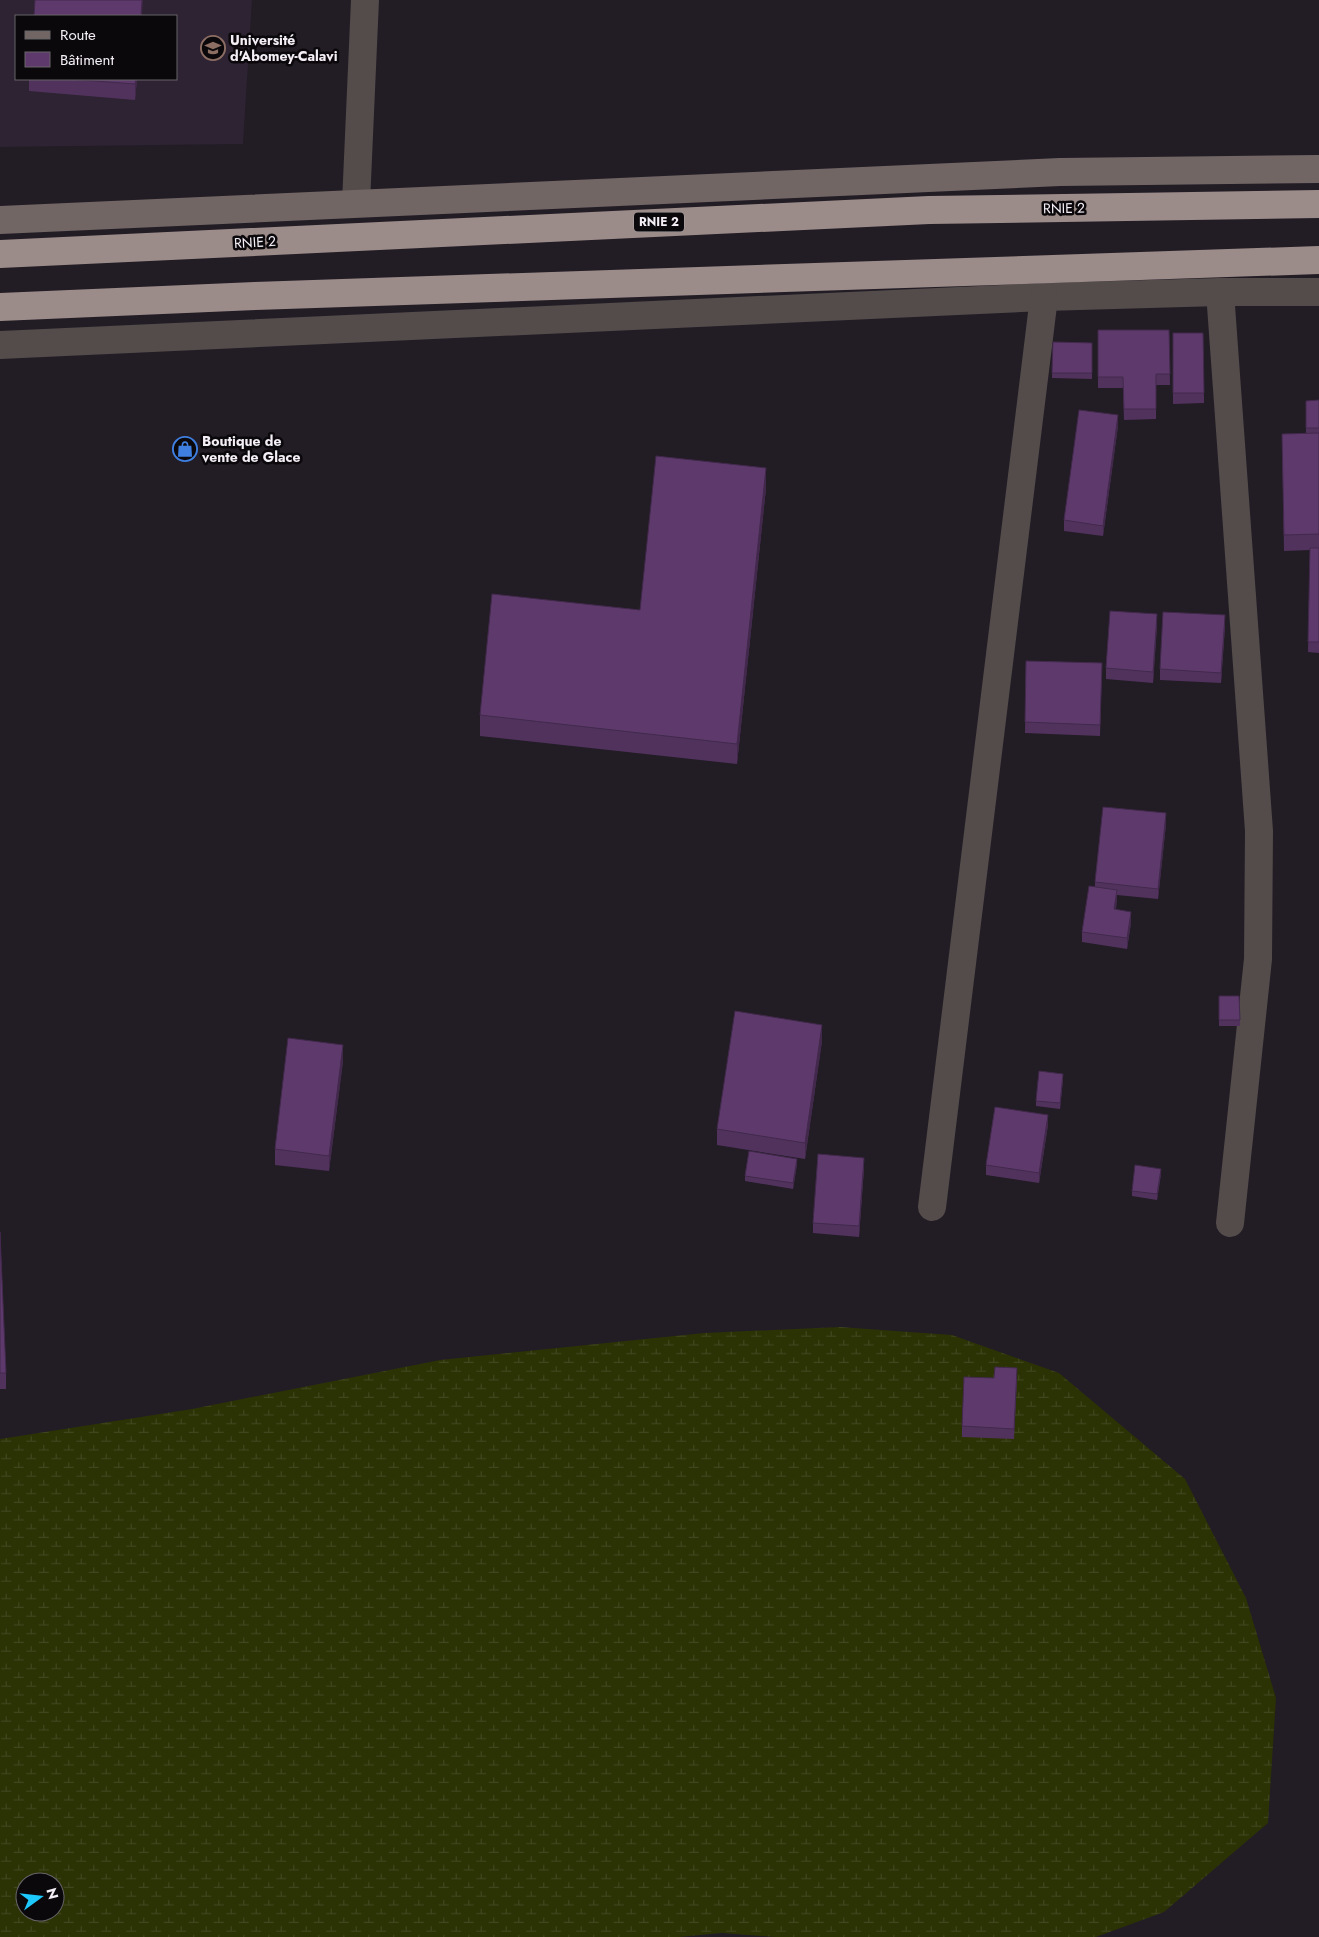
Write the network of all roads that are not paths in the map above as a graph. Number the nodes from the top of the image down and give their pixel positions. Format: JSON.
{"nodes":[{"id":1,"x":365,"y":0,"type":"edge"},
{"id":2,"x":1319,"y":169,"type":"edge"},
{"id":3,"x":356,"y":203,"type":"junction"},
{"id":4,"x":1319,"y":204,"type":"edge"},
{"id":5,"x":0,"y":220,"type":"edge"},
{"id":6,"x":0,"y":254,"type":"edge"},
{"id":7,"x":1319,"y":260,"type":"edge"},
{"id":8,"x":1220,"y":292,"type":"junction"},
{"id":9,"x":1319,"y":292,"type":"edge"},
{"id":10,"x":1044,"y":297,"type":"junction"},
{"id":11,"x":0,"y":307,"type":"edge"},
{"id":12,"x":0,"y":345,"type":"edge"},
{"id":13,"x":932,"y":1207,"type":"dead end"},
{"id":14,"x":1230,"y":1223,"type":"dead end"}],
"edges":[{"from":1,"to":3,"type":"street"},
{"from":2,"to":3,"type":"street"},
{"from":3,"to":5,"type":"street"},
{"from":4,"to":6,"type":"highway","name":"RNIE 2","number":"RNIE 2"},
{"from":7,"to":11,"type":"highway"},
{"from":8,"to":9,"type":"street"},
{"from":8,"to":10,"type":"street"},
{"from":8,"to":14,"type":"street"},
{"from":10,"to":12,"type":"street"},
{"from":10,"to":13,"type":"street"}]}
